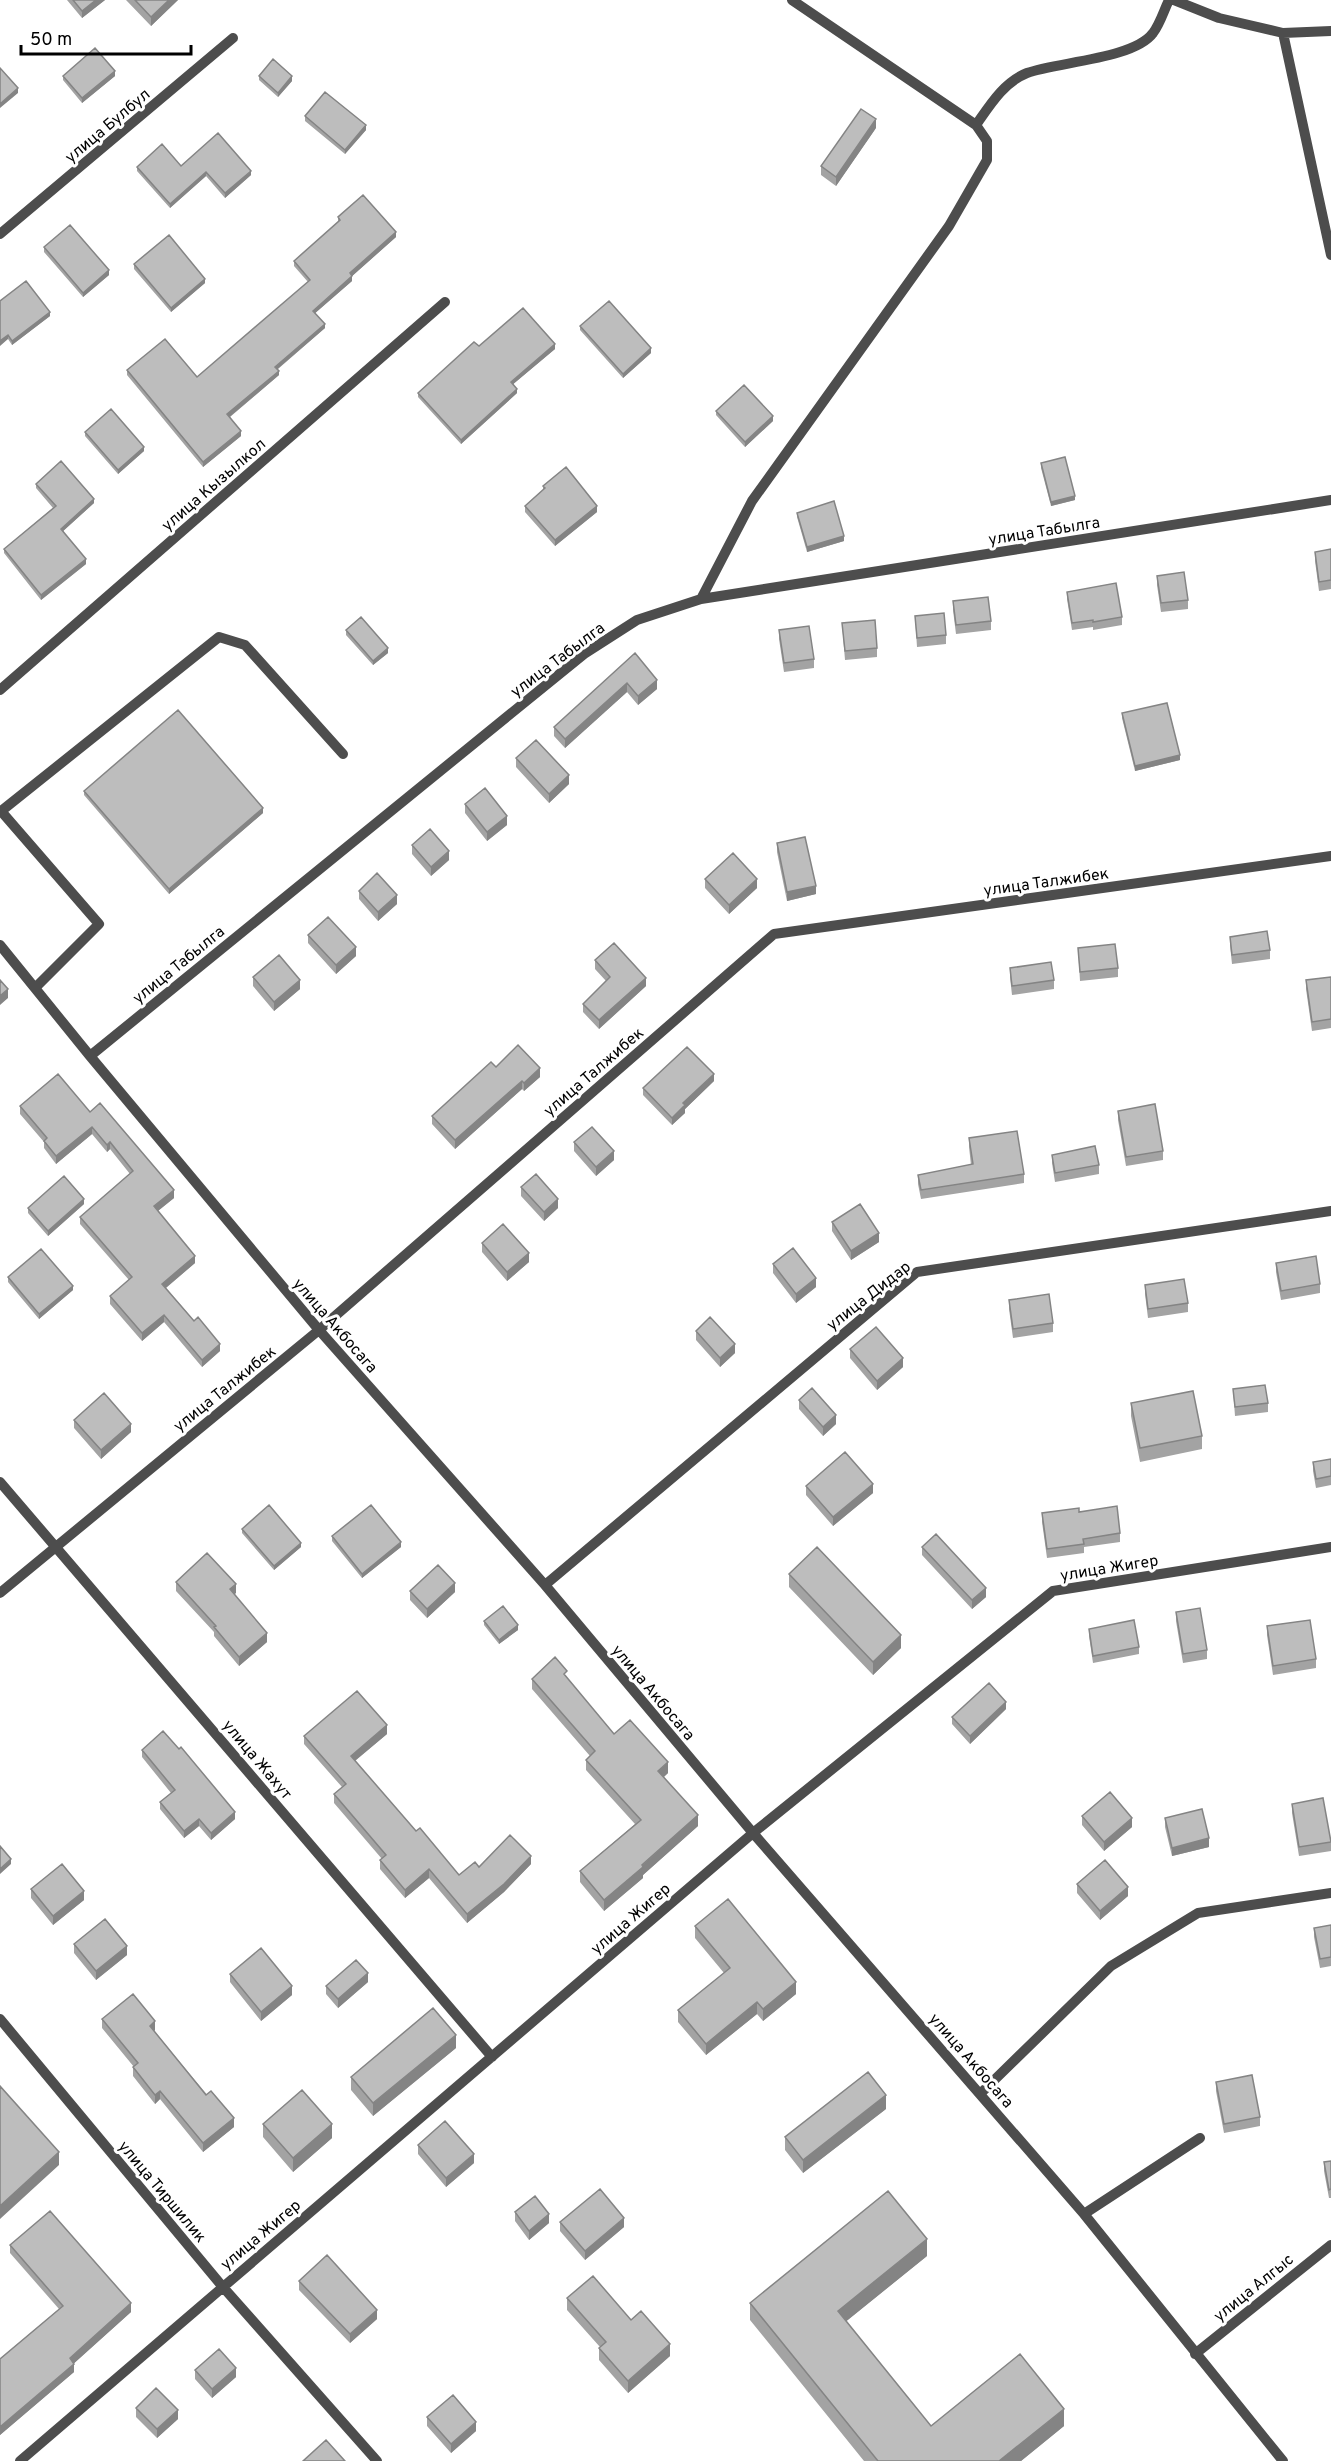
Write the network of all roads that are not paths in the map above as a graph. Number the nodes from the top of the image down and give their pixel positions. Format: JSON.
{"nodes":[{"id":1,"x":792,"y":0,"type":"edge"},
{"id":2,"x":1169,"y":0,"type":"edge"},
{"id":3,"x":1174,"y":0,"type":"edge"},
{"id":4,"x":1331,"y":31,"type":"edge"},
{"id":5,"x":1283,"y":33,"type":"junction"},
{"id":6,"x":233,"y":38,"type":"dead end"},
{"id":7,"x":976,"y":125,"type":"junction"},
{"id":8,"x":0,"y":234,"type":"edge"},
{"id":9,"x":1331,"y":255,"type":"edge"},
{"id":10,"x":445,"y":302,"type":"dead end"},
{"id":11,"x":1331,"y":500,"type":"edge"},
{"id":12,"x":701,"y":600,"type":"junction"},
{"id":13,"x":0,"y":690,"type":"edge"},
{"id":14,"x":343,"y":754,"type":"dead end"},
{"id":15,"x":1,"y":812,"type":"edge"},
{"id":16,"x":1331,"y":856,"type":"edge"},
{"id":17,"x":0,"y":945,"type":"edge"},
{"id":18,"x":35,"y":988,"type":"junction"},
{"id":19,"x":90,"y":1056,"type":"junction"},
{"id":20,"x":1331,"y":1211,"type":"edge"},
{"id":21,"x":319,"y":1330,"type":"junction"},
{"id":22,"x":0,"y":1482,"type":"edge"},
{"id":23,"x":56,"y":1545,"type":"junction"},
{"id":24,"x":1331,"y":1547,"type":"edge"},
{"id":25,"x":544,"y":1585,"type":"junction"},
{"id":26,"x":0,"y":1593,"type":"edge"},
{"id":27,"x":753,"y":1833,"type":"junction"},
{"id":28,"x":1331,"y":1893,"type":"edge"},
{"id":29,"x":0,"y":2019,"type":"edge"},
{"id":30,"x":492,"y":2057,"type":"junction"},
{"id":31,"x":981,"y":2093,"type":"junction"},
{"id":32,"x":1200,"y":2138,"type":"dead end"},
{"id":33,"x":1084,"y":2214,"type":"junction"},
{"id":34,"x":1331,"y":2245,"type":"edge"},
{"id":35,"x":222,"y":2286,"type":"junction"},
{"id":36,"x":1196,"y":2354,"type":"junction"},
{"id":37,"x":20,"y":2461,"type":"edge"},
{"id":38,"x":377,"y":2461,"type":"edge"},
{"id":39,"x":1283,"y":2461,"type":"edge"}],
"edges":[{"from":1,"to":7,"type":"street"},
{"from":2,"to":7,"type":"street"},
{"from":3,"to":5,"type":"street"},
{"from":4,"to":5,"type":"street"},
{"from":5,"to":9,"type":"street"},
{"from":6,"to":8,"type":"street","name":"улица Булбул"},
{"from":7,"to":12,"type":"street"},
{"from":10,"to":13,"type":"street","name":"улица Кызылкол"},
{"from":11,"to":12,"type":"street","name":"улица Табылга"},
{"from":12,"to":19,"type":"street","name":"улица Табылга"},
{"from":14,"to":15,"type":"street"},
{"from":15,"to":18,"type":"street"},
{"from":16,"to":21,"type":"street","name":"улица Талжибек"},
{"from":17,"to":18,"type":"street","name":"улица Акбосага"},
{"from":18,"to":19,"type":"street","name":"улица Акбосага"},
{"from":19,"to":21,"type":"street","name":"улица Акбосага"},
{"from":20,"to":25,"type":"street","name":"улица Дидар"},
{"from":21,"to":23,"type":"street","name":"улица Талжибек"},
{"from":21,"to":25,"type":"street","name":"улица Акбосага"},
{"from":22,"to":23,"type":"street","name":"улица Жахут"},
{"from":23,"to":26,"type":"street","name":"улица Талжибек"},
{"from":23,"to":30,"type":"street","name":"улица Жахут"},
{"from":24,"to":27,"type":"street","name":"улица Жигер"},
{"from":25,"to":27,"type":"street","name":"улица Акбосага"},
{"from":27,"to":30,"type":"street","name":"улица Жигер"},
{"from":27,"to":31,"type":"street","name":"улица Акбосага"},
{"from":28,"to":31,"type":"street"},
{"from":29,"to":35,"type":"street","name":"улица Тиршилик"},
{"from":30,"to":35,"type":"street","name":"улица Жигер"},
{"from":31,"to":33,"type":"street","name":"улица Акбосага"},
{"from":32,"to":33,"type":"street"},
{"from":33,"to":36,"type":"street","name":"улица Акбосага"},
{"from":34,"to":36,"type":"street","name":"улица Алгыс"},
{"from":35,"to":37,"type":"street","name":"улица Жигер"},
{"from":35,"to":38,"type":"street","name":"улица Тиршилик"},
{"from":36,"to":39,"type":"street","name":"улица Акбосага"}]}
